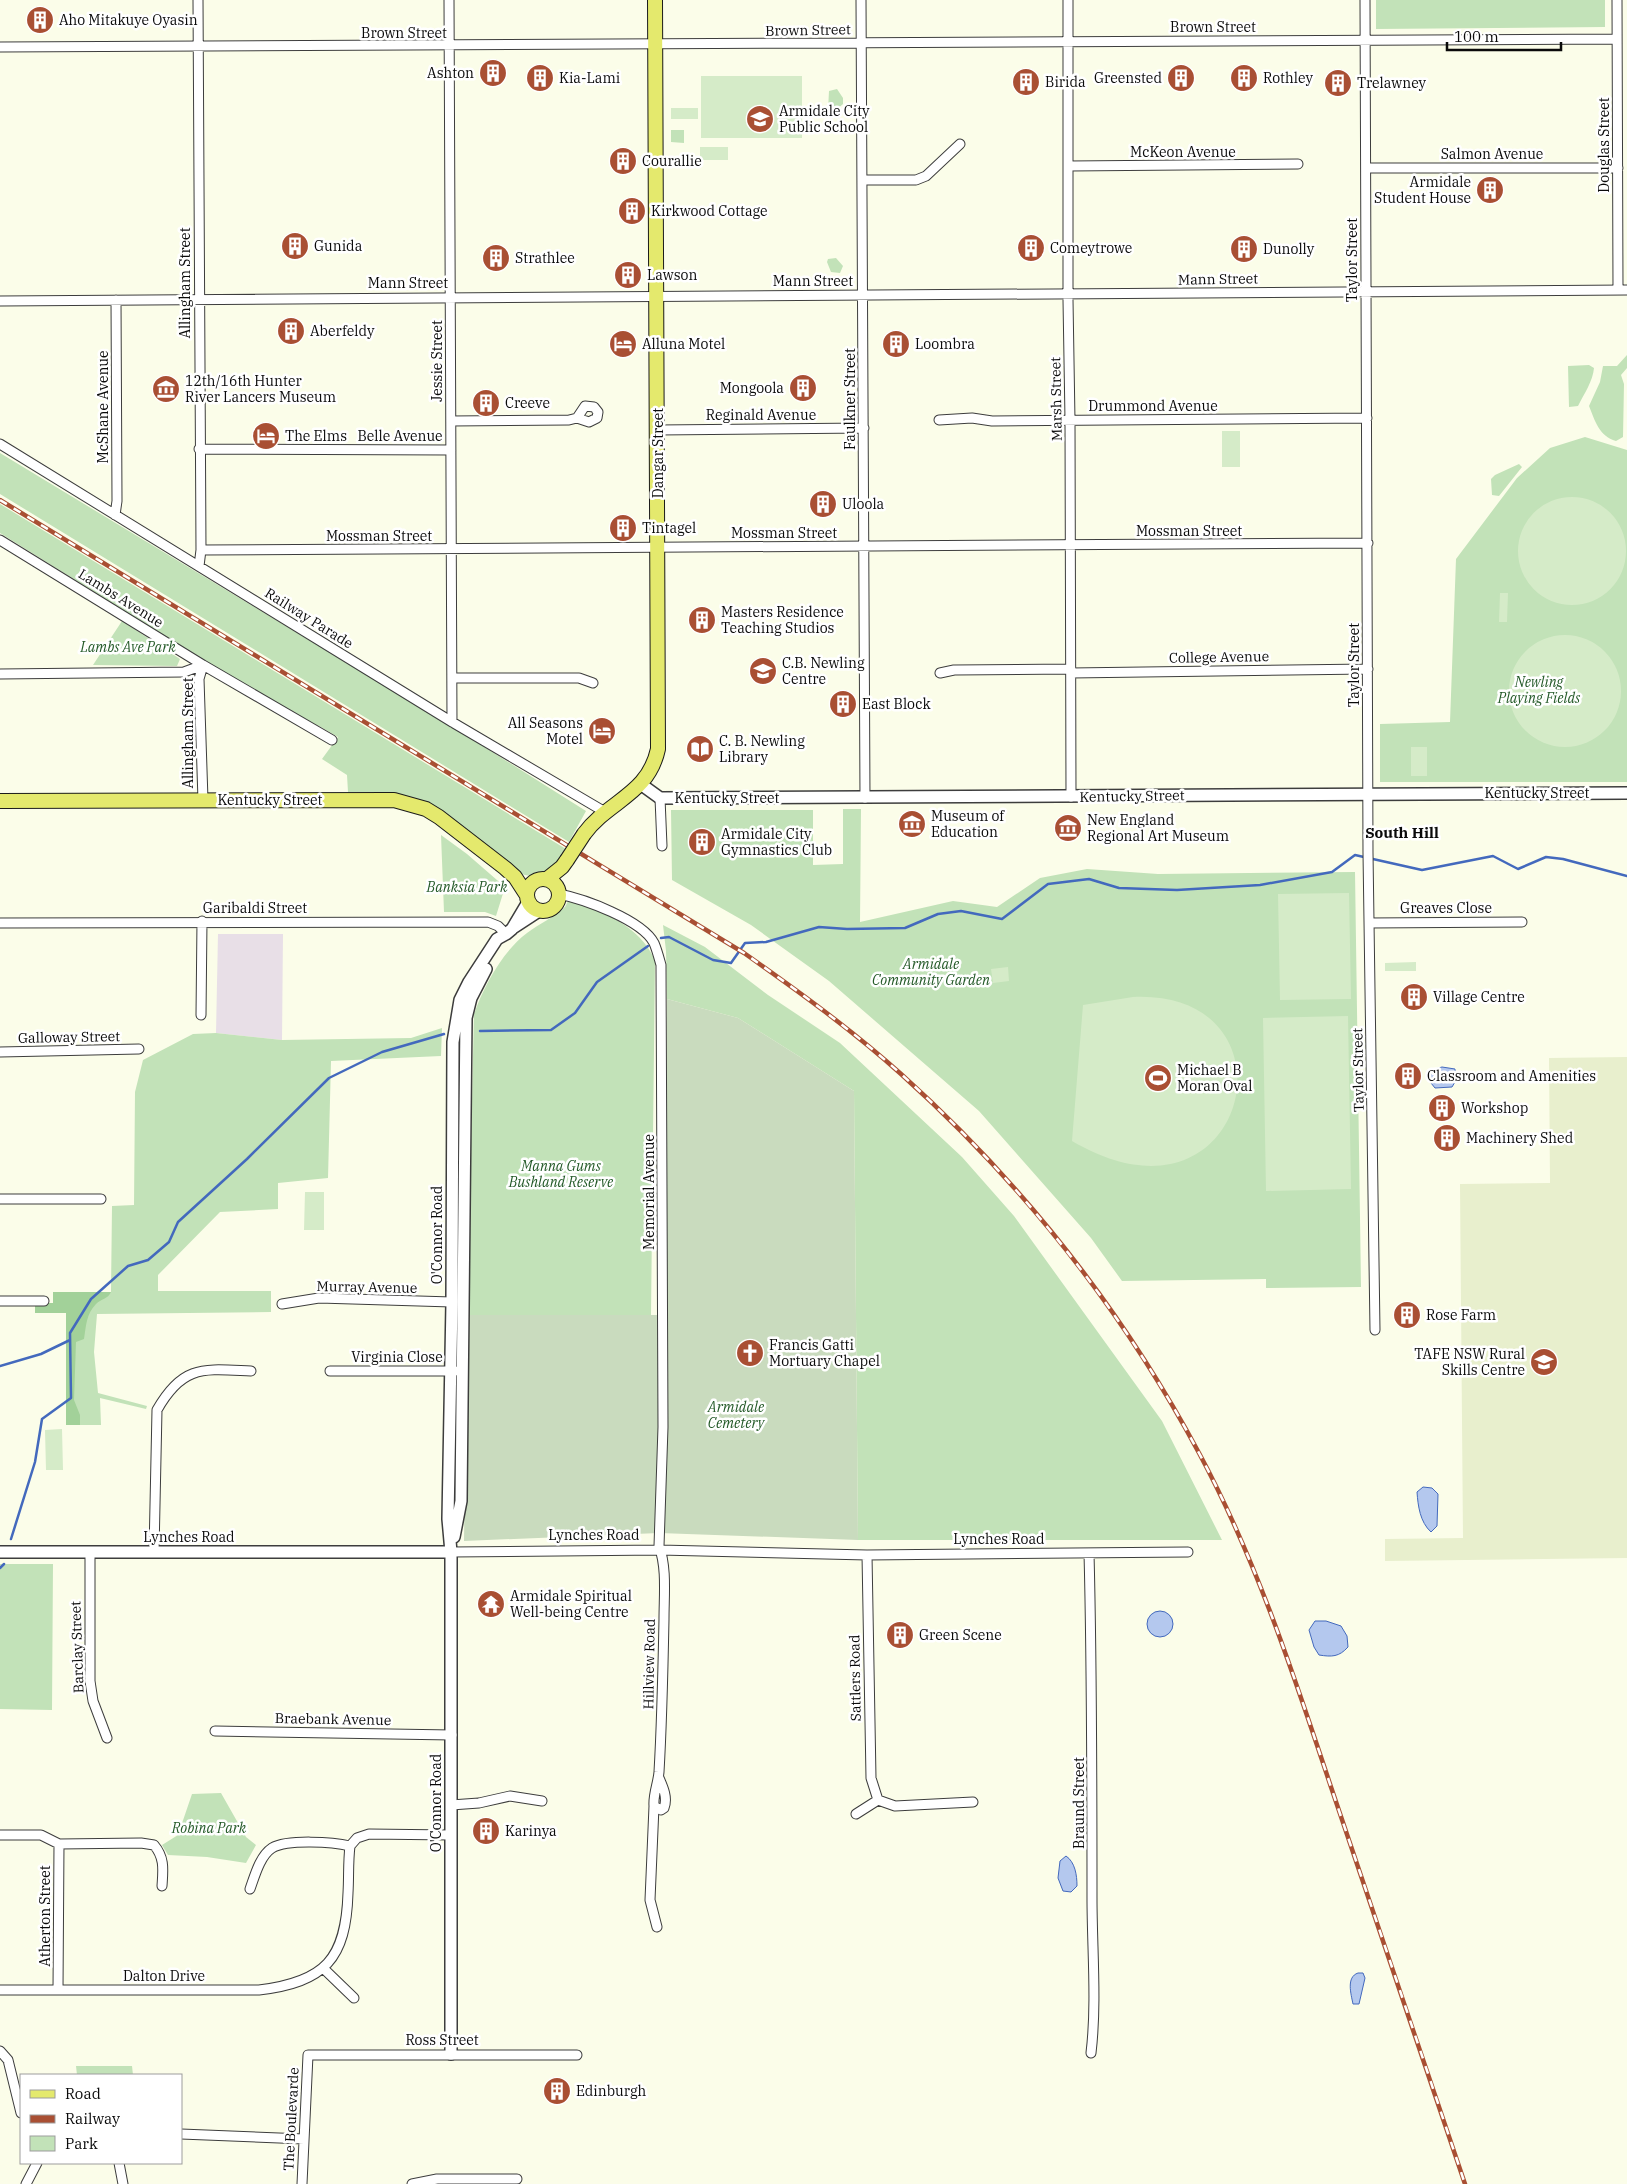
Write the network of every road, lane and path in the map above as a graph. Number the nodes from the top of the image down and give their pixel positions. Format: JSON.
{"nodes":[{"id":1,"x":198,"y":0,"type":"edge"},
{"id":2,"x":450,"y":0,"type":"edge"},
{"id":3,"x":655,"y":0,"type":"edge"},
{"id":4,"x":862,"y":0,"type":"edge"},
{"id":5,"x":1068,"y":0,"type":"edge"},
{"id":6,"x":1365,"y":0,"type":"edge"},
{"id":7,"x":1617,"y":0,"type":"edge"},
{"id":8,"x":1617,"y":39,"type":"junction"},
{"id":9,"x":1365,"y":40,"type":"junction"},
{"id":10,"x":1069,"y":42,"type":"junction"},
{"id":11,"x":862,"y":43,"type":"junction"},
{"id":12,"x":655,"y":45,"type":"junction"},
{"id":13,"x":450,"y":46,"type":"junction"},
{"id":14,"x":0,"y":47,"type":"edge"},
{"id":15,"x":198,"y":47,"type":"junction"},
{"id":16,"x":960,"y":144,"type":"dead end"},
{"id":17,"x":1298,"y":164,"type":"dead end"},
{"id":18,"x":1069,"y":166,"type":"junction"},
{"id":19,"x":1366,"y":168,"type":"junction"},
{"id":20,"x":1618,"y":168,"type":"junction"},
{"id":21,"x":863,"y":180,"type":"junction"},
{"id":22,"x":1623,"y":290,"type":"edge"},
{"id":23,"x":1366,"y":291,"type":"junction"},
{"id":24,"x":1068,"y":293,"type":"junction"},
{"id":25,"x":863,"y":295,"type":"junction"},
{"id":26,"x":658,"y":296,"type":"junction"},
{"id":27,"x":451,"y":297,"type":"junction"},
{"id":28,"x":199,"y":298,"type":"junction"},
{"id":29,"x":0,"y":300,"type":"edge"},
{"id":30,"x":116,"y":300,"type":"junction"},
{"id":31,"x":577,"y":418,"type":"dead end"},
{"id":32,"x":1367,"y":418,"type":"junction"},
{"id":33,"x":939,"y":420,"type":"dead end"},
{"id":34,"x":1070,"y":420,"type":"junction"},
{"id":35,"x":451,"y":421,"type":"junction"},
{"id":36,"x":864,"y":428,"type":"junction"},
{"id":37,"x":658,"y":430,"type":"junction"},
{"id":38,"x":0,"y":444,"type":"edge"},
{"id":39,"x":199,"y":449,"type":"junction"},
{"id":40,"x":451,"y":450,"type":"junction"},
{"id":41,"x":115,"y":515,"type":"junction"},
{"id":42,"x":0,"y":540,"type":"edge"},
{"id":43,"x":1368,"y":543,"type":"junction"},
{"id":44,"x":1071,"y":545,"type":"junction"},
{"id":45,"x":864,"y":547,"type":"junction"},
{"id":46,"x":658,"y":548,"type":"junction"},
{"id":47,"x":201,"y":550,"type":"junction"},
{"id":48,"x":452,"y":550,"type":"junction"},
{"id":49,"x":199,"y":566,"type":"junction"},
{"id":50,"x":203,"y":665,"type":"junction"},
{"id":51,"x":1368,"y":669,"type":"junction"},
{"id":52,"x":1071,"y":671,"type":"junction"},
{"id":53,"x":940,"y":673,"type":"dead end"},
{"id":54,"x":0,"y":674,"type":"edge"},
{"id":55,"x":452,"y":678,"type":"junction"},
{"id":56,"x":593,"y":683,"type":"dead end"},
{"id":57,"x":452,"y":722,"type":"junction"},
{"id":58,"x":332,"y":740,"type":"dead end"},
{"id":59,"x":642,"y":785,"type":"junction"},
{"id":60,"x":1627,"y":794,"type":"edge"},
{"id":61,"x":1369,"y":795,"type":"junction"},
{"id":62,"x":1071,"y":797,"type":"junction"},
{"id":63,"x":660,"y":798,"type":"junction"},
{"id":64,"x":865,"y":798,"type":"junction"},
{"id":65,"x":203,"y":800,"type":"junction"},
{"id":66,"x":0,"y":801,"type":"edge"},
{"id":67,"x":605,"y":812,"type":"junction"},
{"id":68,"x":662,"y":846,"type":"dead end"},
{"id":69,"x":564,"y":864,"type":"junction"},
{"id":70,"x":534,"y":889,"type":"junction"},
{"id":71,"x":559,"y":891,"type":"junction"},
{"id":72,"x":539,"y":912,"type":"junction"},
{"id":73,"x":202,"y":921,"type":"junction"},
{"id":74,"x":1522,"y":922,"type":"dead end"},
{"id":75,"x":0,"y":923,"type":"edge"},
{"id":76,"x":1369,"y":923,"type":"junction"},
{"id":77,"x":509,"y":931,"type":"junction"},
{"id":78,"x":201,"y":1015,"type":"dead end"},
{"id":79,"x":139,"y":1049,"type":"dead end"},
{"id":80,"x":0,"y":1052,"type":"edge"},
{"id":81,"x":0,"y":1199,"type":"edge"},
{"id":82,"x":101,"y":1199,"type":"dead end"},
{"id":83,"x":0,"y":1301,"type":"edge"},
{"id":84,"x":44,"y":1301,"type":"dead end"},
{"id":85,"x":452,"y":1302,"type":"junction"},
{"id":86,"x":282,"y":1304,"type":"dead end"},
{"id":87,"x":1374,"y":1330,"type":"dead end"},
{"id":88,"x":463,"y":1370,"type":"junction"},
{"id":89,"x":251,"y":1371,"type":"dead end"},
{"id":90,"x":330,"y":1371,"type":"dead end"},
{"id":91,"x":451,"y":1371,"type":"junction"},
{"id":92,"x":660,"y":1550,"type":"junction"},
{"id":93,"x":0,"y":1552,"type":"edge"},
{"id":94,"x":90,"y":1552,"type":"junction"},
{"id":95,"x":154,"y":1552,"type":"junction"},
{"id":96,"x":451,"y":1552,"type":"junction"},
{"id":97,"x":1188,"y":1552,"type":"dead end"},
{"id":98,"x":1089,"y":1553,"type":"junction"},
{"id":99,"x":867,"y":1555,"type":"junction"},
{"id":100,"x":215,"y":1732,"type":"dead end"},
{"id":101,"x":452,"y":1734,"type":"junction"},
{"id":102,"x":107,"y":1738,"type":"dead end"},
{"id":103,"x":878,"y":1800,"type":"junction"},
{"id":104,"x":542,"y":1801,"type":"dead end"},
{"id":105,"x":973,"y":1802,"type":"dead end"},
{"id":106,"x":451,"y":1805,"type":"junction"},
{"id":107,"x":856,"y":1814,"type":"dead end"},
{"id":108,"x":451,"y":1834,"type":"junction"},
{"id":109,"x":0,"y":1835,"type":"edge"},
{"id":110,"x":59,"y":1844,"type":"junction"},
{"id":111,"x":350,"y":1846,"type":"junction"},
{"id":112,"x":162,"y":1886,"type":"dead end"},
{"id":113,"x":250,"y":1889,"type":"dead end"},
{"id":114,"x":656,"y":1928,"type":"dead end"},
{"id":115,"x":323,"y":1968,"type":"junction"},
{"id":116,"x":58,"y":1989,"type":"junction"},
{"id":117,"x":0,"y":1990,"type":"edge"},
{"id":118,"x":354,"y":1998,"type":"dead end"},
{"id":119,"x":1091,"y":2053,"type":"dead end"},
{"id":120,"x":2,"y":2054,"type":"edge"},
{"id":121,"x":451,"y":2054,"type":"junction"},
{"id":122,"x":577,"y":2054,"type":"dead end"},
{"id":123,"x":308,"y":2055,"type":"joint"},
{"id":124,"x":20,"y":2110,"type":"edge"},
{"id":125,"x":182,"y":2134,"type":"edge"},
{"id":126,"x":304,"y":2139,"type":"junction"},
{"id":127,"x":36,"y":2164,"type":"edge"},
{"id":128,"x":119,"y":2164,"type":"edge"},
{"id":129,"x":517,"y":2179,"type":"dead end"},
{"id":130,"x":26,"y":2184,"type":"edge"},
{"id":131,"x":123,"y":2184,"type":"edge"},
{"id":132,"x":302,"y":2184,"type":"edge"},
{"id":133,"x":412,"y":2184,"type":"edge"}],
"edges":[{"from":1,"to":15,"type":"street","name":"Allingham Street"},
{"from":2,"to":13,"type":"street","name":"Jessie Street"},
{"from":3,"to":12,"type":"main road","name":"Dangar Street"},
{"from":4,"to":11,"type":"street","name":"Faulkner Street"},
{"from":5,"to":10,"type":"street","name":"Marsh Street"},
{"from":6,"to":9,"type":"street","name":"Taylor Street"},
{"from":7,"to":8,"type":"street","name":"Douglas Street"},
{"from":8,"to":9,"type":"street","name":"Brown Street"},
{"from":8,"to":20,"type":"street","name":"Douglas Street"},
{"from":9,"to":10,"type":"street","name":"Brown Street"},
{"from":9,"to":19,"type":"street","name":"Taylor Street"},
{"from":10,"to":11,"type":"street","name":"Brown Street"},
{"from":10,"to":18,"type":"street","name":"Marsh Street"},
{"from":11,"to":12,"type":"street","name":"Brown Street"},
{"from":11,"to":21,"type":"street","name":"Faulkner Street"},
{"from":12,"to":13,"type":"street","name":"Brown Street"},
{"from":12,"to":26,"type":"main road","name":"Dangar Street"},
{"from":13,"to":15,"type":"street","name":"Brown Street"},
{"from":13,"to":27,"type":"street","name":"Jessie Street"},
{"from":14,"to":15,"type":"street","name":"Brown Street"},
{"from":15,"to":28,"type":"street","name":"Allingham Street"},
{"from":16,"to":21,"type":"street"},
{"from":17,"to":18,"type":"street","name":"McKeon Avenue"},
{"from":18,"to":24,"type":"street","name":"Marsh Street"},
{"from":19,"to":20,"type":"street","name":"Salmon Avenue"},
{"from":19,"to":23,"type":"street","name":"Taylor Street"},
{"from":20,"to":22,"type":"street","name":"Douglas Street"},
{"from":21,"to":25,"type":"street","name":"Faulkner Street"},
{"from":22,"to":23,"type":"street","name":"Mann Street"},
{"from":23,"to":24,"type":"street","name":"Mann Street"},
{"from":23,"to":32,"type":"street","name":"Taylor Street"},
{"from":24,"to":25,"type":"street","name":"Mann Street"},
{"from":24,"to":34,"type":"street","name":"Marsh Street"},
{"from":25,"to":26,"type":"street","name":"Mann Street"},
{"from":25,"to":36,"type":"street","name":"Faulkner Street"},
{"from":26,"to":27,"type":"street","name":"Mann Street"},
{"from":26,"to":37,"type":"main road","name":"Dangar Street"},
{"from":27,"to":28,"type":"street","name":"Mann Street"},
{"from":27,"to":35,"type":"street","name":"Jessie Street"},
{"from":28,"to":30,"type":"street","name":"Mann Street"},
{"from":28,"to":39,"type":"street","name":"Allingham Street"},
{"from":29,"to":30,"type":"street","name":"Mann Street"},
{"from":30,"to":41,"type":"street","name":"McShane Avenue"},
{"from":31,"to":35,"type":"street"},
{"from":32,"to":34,"type":"street","name":"Drummond Avenue"},
{"from":32,"to":43,"type":"street","name":"Taylor Street"},
{"from":33,"to":34,"type":"street","name":"Drummond Avenue"},
{"from":34,"to":44,"type":"street","name":"Marsh Street"},
{"from":35,"to":40,"type":"street","name":"Jessie Street"},
{"from":36,"to":37,"type":"street","name":"Reginald Avenue"},
{"from":36,"to":45,"type":"street","name":"Faulkner Street"},
{"from":37,"to":46,"type":"main road","name":"Dangar Street"},
{"from":38,"to":41,"type":"street","name":"Railway Parade"},
{"from":39,"to":40,"type":"street","name":"Belle Avenue"},
{"from":39,"to":47,"type":"street","name":"Allingham Street"},
{"from":40,"to":48,"type":"street","name":"Jessie Street"},
{"from":41,"to":49,"type":"street","name":"Railway Parade"},
{"from":42,"to":50,"type":"street","name":"Lambs Avenue"},
{"from":43,"to":44,"type":"street","name":"Mossman Street"},
{"from":43,"to":51,"type":"street","name":"Taylor Street"},
{"from":44,"to":45,"type":"street","name":"Mossman Street"},
{"from":44,"to":52,"type":"street","name":"Marsh Street"},
{"from":45,"to":46,"type":"street","name":"Mossman Street"},
{"from":45,"to":64,"type":"street","name":"Faulkner Street"},
{"from":46,"to":48,"type":"street","name":"Mossman Street"},
{"from":46,"to":59,"type":"main road","name":"Dangar Street"},
{"from":47,"to":48,"type":"street","name":"Mossman Street"},
{"from":47,"to":49,"type":"street","name":"Allingham Street"},
{"from":48,"to":55,"type":"street","name":"Jessie Street"},
{"from":49,"to":57,"type":"street","name":"Railway Parade"},
{"from":50,"to":54,"type":"street"},
{"from":50,"to":58,"type":"street","name":"Lambs Avenue"},
{"from":50,"to":65,"type":"street","name":"Allingham Street"},
{"from":51,"to":52,"type":"street","name":"College Avenue"},
{"from":51,"to":61,"type":"street","name":"Taylor Street"},
{"from":52,"to":53,"type":"street","name":"College Avenue"},
{"from":52,"to":62,"type":"street","name":"Marsh Street"},
{"from":55,"to":56,"type":"street"},
{"from":55,"to":57,"type":"street","name":"Jessie Street"},
{"from":57,"to":67,"type":"street","name":"Railway Parade"},
{"from":59,"to":63,"type":"street","name":"Kentucky Street"},
{"from":59,"to":67,"type":"main road","name":"Dangar Street"},
{"from":60,"to":61,"type":"street","name":"Kentucky Street"},
{"from":61,"to":62,"type":"street","name":"Kentucky Street"},
{"from":61,"to":76,"type":"street","name":"Taylor Street"},
{"from":62,"to":64,"type":"street","name":"Kentucky Street"},
{"from":63,"to":64,"type":"street","name":"Kentucky Street"},
{"from":63,"to":68,"type":"street"},
{"from":65,"to":66,"type":"main road","name":"Kentucky Street"},
{"from":65,"to":70,"type":"main road","name":"Kentucky Street"},
{"from":67,"to":69,"type":"main road","name":"Dangar Street","bridge":true},
{"from":69,"to":70,"type":"main road","name":"Dangar Street"},
{"from":69,"to":71,"type":"main road","name":"Dangar Street"},
{"from":70,"to":71,"type":"main road"},
{"from":70,"to":72,"type":"main road"},
{"from":70,"to":77,"type":"street","name":"O'Connor Road"},
{"from":71,"to":72,"type":"main road"},
{"from":71,"to":92,"type":"street","name":"Memorial Avenue"},
{"from":72,"to":77,"type":"street","name":"O'Connor Road"},
{"from":73,"to":75,"type":"street","name":"Garibaldi Street"},
{"from":73,"to":77,"type":"street","name":"Garibaldi Street"},
{"from":73,"to":78,"type":"street"},
{"from":74,"to":76,"type":"street","name":"Greaves Close"},
{"from":76,"to":87,"type":"street","name":"Taylor Street"},
{"from":77,"to":85,"type":"street","name":"O'Connor Road"},
{"from":77,"to":88,"type":"street","name":"O'Connor Road"},
{"from":79,"to":80,"type":"street","name":"Galloway Street"},
{"from":81,"to":82,"type":"street"},
{"from":83,"to":84,"type":"street"},
{"from":85,"to":86,"type":"street","name":"Murray Avenue"},
{"from":85,"to":91,"type":"street","name":"O'Connor Road"},
{"from":88,"to":91,"type":"street","name":"Virginia Close"},
{"from":88,"to":96,"type":"street","name":"O'Connor Road"},
{"from":89,"to":95,"type":"street"},
{"from":90,"to":91,"type":"street","name":"Virginia Close"},
{"from":91,"to":96,"type":"street","name":"O'Connor Road"},
{"from":92,"to":96,"type":"street","name":"Lynches Road"},
{"from":92,"to":99,"type":"street","name":"Lynches Road"},
{"from":92,"to":114,"type":"street","name":"Hillview Road"},
{"from":93,"to":94,"type":"street","name":"Lynches Road"},
{"from":94,"to":95,"type":"street","name":"Lynches Road"},
{"from":94,"to":102,"type":"street","name":"Barclay Street"},
{"from":95,"to":96,"type":"street","name":"Lynches Road"},
{"from":96,"to":101,"type":"street","name":"O'Connor Road"},
{"from":97,"to":98,"type":"street","name":"Lynches Road"},
{"from":98,"to":99,"type":"street","name":"Lynches Road"},
{"from":98,"to":119,"type":"street","name":"Braund Street"},
{"from":99,"to":103,"type":"street","name":"Sattlers Road"},
{"from":100,"to":101,"type":"street","name":"Braebank Avenue"},
{"from":101,"to":106,"type":"street","name":"O'Connor Road"},
{"from":103,"to":105,"type":"street"},
{"from":103,"to":107,"type":"street"},
{"from":104,"to":106,"type":"street"},
{"from":106,"to":108,"type":"street","name":"O'Connor Road"},
{"from":108,"to":111,"type":"street"},
{"from":108,"to":121,"type":"street","name":"O'Connor Road"},
{"from":109,"to":110,"type":"street"},
{"from":110,"to":112,"type":"street"},
{"from":110,"to":116,"type":"street","name":"Atherton Street"},
{"from":111,"to":113,"type":"street"},
{"from":111,"to":115,"type":"street","name":"Dalton Drive"},
{"from":115,"to":116,"type":"street","name":"Dalton Drive"},
{"from":115,"to":118,"type":"street"},
{"from":116,"to":117,"type":"street","name":"Dalton Drive"},
{"from":120,"to":124,"type":"street"},
{"from":121,"to":122,"type":"street","name":"Ross Street"},
{"from":121,"to":123,"type":"street","name":"Ross Street"},
{"from":123,"to":126,"type":"street","name":"The Boulevarde"},
{"from":125,"to":126,"type":"street"},
{"from":126,"to":132,"type":"street","name":"The Boulevarde"},
{"from":127,"to":130,"type":"street"},
{"from":128,"to":131,"type":"street"},
{"from":129,"to":133,"type":"street"}]}
